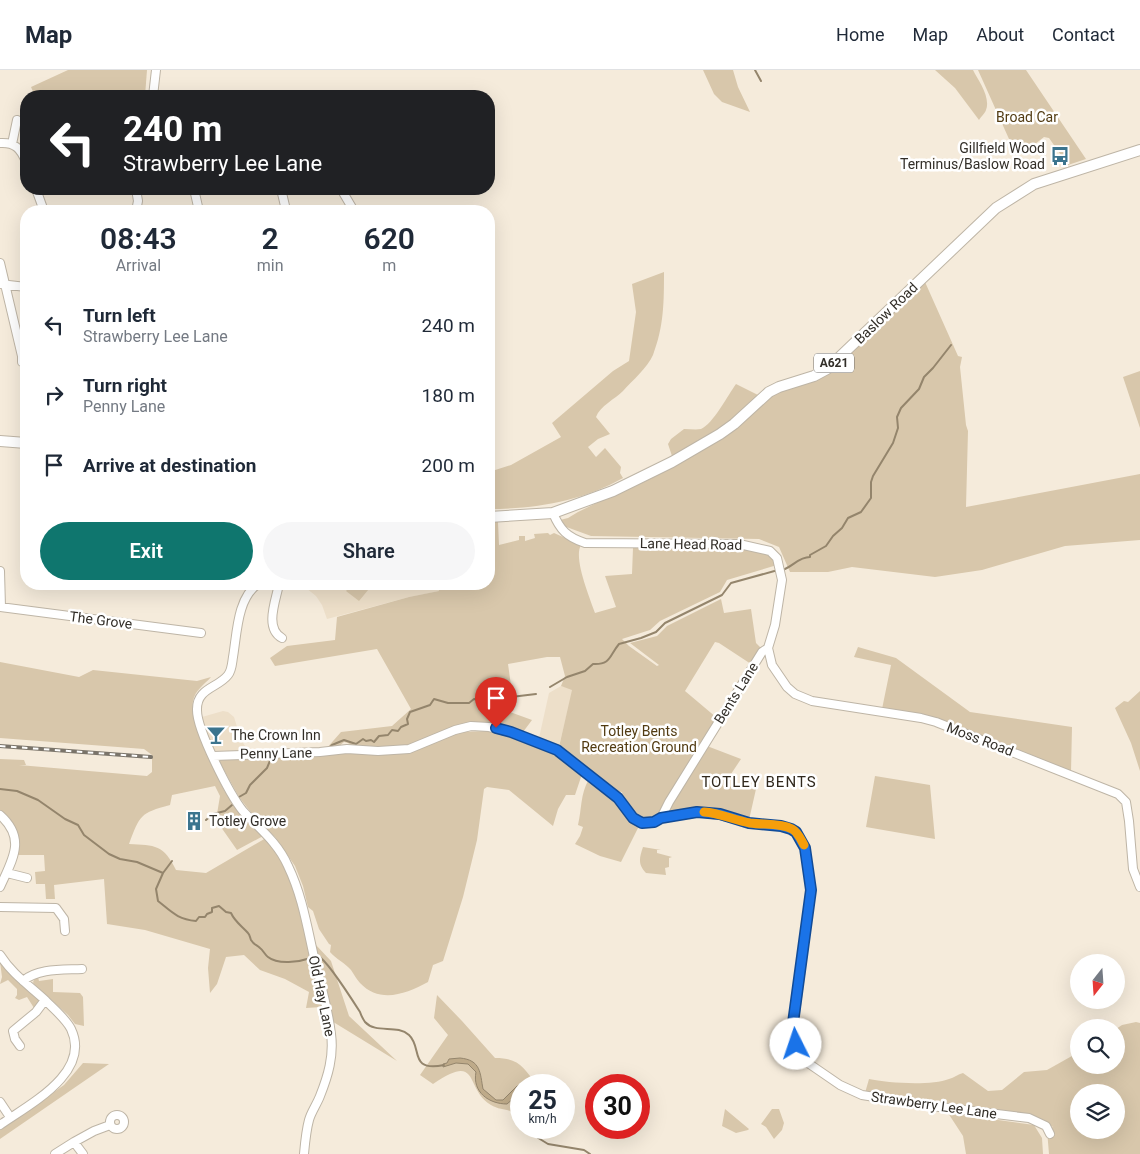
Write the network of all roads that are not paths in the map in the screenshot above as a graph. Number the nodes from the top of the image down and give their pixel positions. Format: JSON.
{"nodes":[{"id":1,"x":156,"y":70,"type":"edge"},
{"id":2,"x":154,"y":90,"type":"edge"},
{"id":3,"x":17,"y":120,"type":"dead end"},
{"id":4,"x":0,"y":142,"type":"edge"},
{"id":5,"x":12,"y":144,"type":"junction"},
{"id":6,"x":20,"y":149,"type":"edge"},
{"id":7,"x":1140,"y":150,"type":"edge"},
{"id":8,"x":0,"y":263,"type":"edge"},
{"id":9,"x":2,"y":284,"type":"edge"},
{"id":10,"x":20,"y":286,"type":"edge"},
{"id":11,"x":20,"y":349,"type":"edge"},
{"id":12,"x":0,"y":441,"type":"edge"},
{"id":13,"x":20,"y":443,"type":"edge"},
{"id":14,"x":553,"y":513,"type":"junction"},
{"id":15,"x":495,"y":517,"type":"edge"},
{"id":16,"x":0,"y":571,"type":"edge"},
{"id":17,"x":252,"y":590,"type":"edge"},
{"id":18,"x":278,"y":590,"type":"edge"},
{"id":19,"x":0,"y":607,"type":"edge"},
{"id":20,"x":201,"y":633,"type":"dead end"},
{"id":21,"x":282,"y":638,"type":"dead end"},
{"id":22,"x":768,"y":648,"type":"junction"},
{"id":23,"x":213,"y":756,"type":"junction"},
{"id":24,"x":0,"y":815,"type":"edge"},
{"id":25,"x":661,"y":818,"type":"junction"},
{"id":26,"x":7,"y":873,"type":"junction"},
{"id":27,"x":28,"y":878,"type":"dead end"},
{"id":28,"x":0,"y":887,"type":"edge"},
{"id":29,"x":1140,"y":887,"type":"edge"},
{"id":30,"x":0,"y":906,"type":"edge"},
{"id":31,"x":65,"y":931,"type":"dead end"},
{"id":32,"x":0,"y":955,"type":"edge"},
{"id":33,"x":82,"y":969,"type":"dead end"},
{"id":34,"x":23,"y":981,"type":"junction"},
{"id":35,"x":46,"y":1000,"type":"junction"},
{"id":36,"x":20,"y":1046,"type":"dead end"},
{"id":37,"x":0,"y":1102,"type":"edge"},
{"id":38,"x":10,"y":1117,"type":"junction"},
{"id":39,"x":0,"y":1124,"type":"edge"},
{"id":40,"x":110,"y":1125,"type":"dead end"},
{"id":41,"x":1050,"y":1134,"type":"dead end"},
{"id":42,"x":74,"y":1142,"type":"junction"},
{"id":43,"x":55,"y":1154,"type":"edge"},
{"id":44,"x":82,"y":1154,"type":"edge"},
{"id":45,"x":304,"y":1154,"type":"edge"}],
"edges":[{"from":1,"to":2,"type":"street"},
{"from":3,"to":5,"type":"street"},
{"from":4,"to":5,"type":"street"},
{"from":5,"to":6,"type":"street"},
{"from":7,"to":14,"type":"main road","name":"Baslow Road","number":"A621"},
{"from":8,"to":9,"type":"street"},
{"from":9,"to":10,"type":"street"},
{"from":9,"to":11,"type":"street"},
{"from":12,"to":13,"type":"main road"},
{"from":14,"to":15,"type":"main road","name":"Baslow Road","number":"A621"},
{"from":14,"to":22,"type":"street","name":"Lane Head Road"},
{"from":16,"to":19,"type":"street"},
{"from":17,"to":23,"type":"street","name":"Old Hay Lane"},
{"from":18,"to":21,"type":"street"},
{"from":19,"to":20,"type":"street","name":"The Grove"},
{"from":22,"to":25,"type":"street","name":"Bents Lane"},
{"from":22,"to":29,"type":"street","name":"Moss Road"},
{"from":23,"to":25,"type":"street","name":"Penny Lane"},
{"from":23,"to":45,"type":"street","name":"Old Hay Lane"},
{"from":24,"to":26,"type":"street"},
{"from":25,"to":41,"type":"street","name":"Strawberry Lee Lane"},
{"from":26,"to":27,"type":"street"},
{"from":26,"to":28,"type":"street"},
{"from":30,"to":31,"type":"street"},
{"from":32,"to":34,"type":"street"},
{"from":33,"to":34,"type":"street"},
{"from":34,"to":35,"type":"street"},
{"from":35,"to":36,"type":"street"},
{"from":35,"to":38,"type":"street"},
{"from":37,"to":38,"type":"street"},
{"from":38,"to":39,"type":"street"},
{"from":40,"to":42,"type":"street"},
{"from":42,"to":43,"type":"street"},
{"from":42,"to":44,"type":"street"}]}
